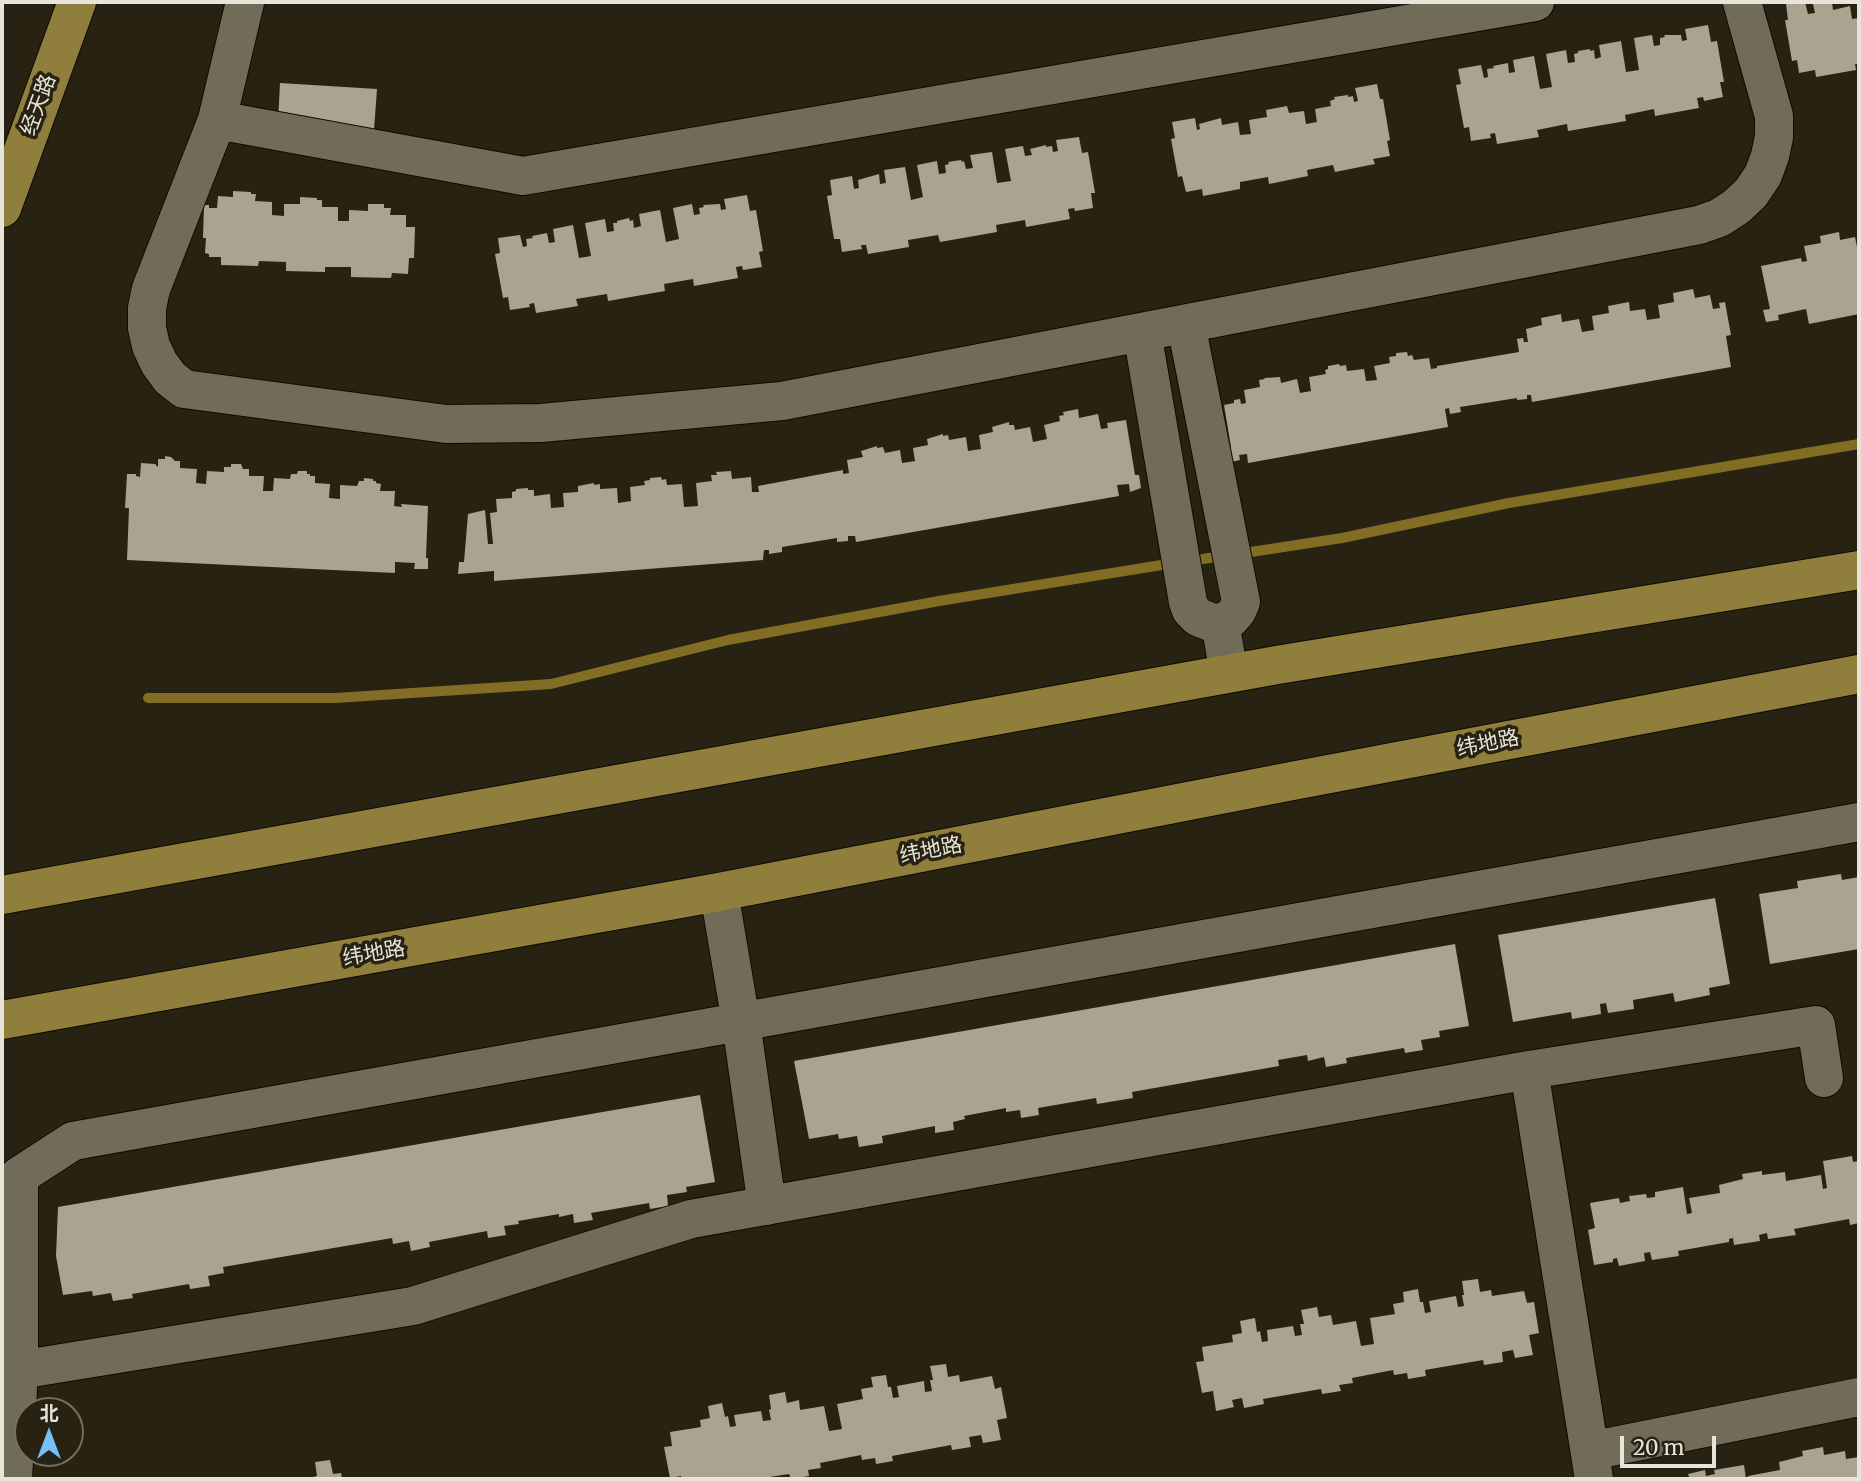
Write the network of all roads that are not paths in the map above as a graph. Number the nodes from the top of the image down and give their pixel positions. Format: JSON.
{"nodes":[{"id":1,"x":77,"y":2,"type":"edge"},
{"id":2,"x":245,"y":2,"type":"edge"},
{"id":3,"x":1535,"y":2,"type":"edge"},
{"id":4,"x":1741,"y":2,"type":"edge"},
{"id":5,"x":217,"y":120,"type":"junction"},
{"id":6,"x":2,"y":208,"type":"edge"},
{"id":7,"x":1186,"y":324,"type":"junction"},
{"id":8,"x":1142,"y":332,"type":"junction"},
{"id":9,"x":1859,"y":570,"type":"edge"},
{"id":10,"x":1220,"y":623,"type":"junction"},
{"id":11,"x":1229,"y":673,"type":"junction"},
{"id":12,"x":1859,"y":674,"type":"edge"},
{"id":13,"x":1859,"y":822,"type":"edge"},
{"id":14,"x":719,"y":892,"type":"junction"},
{"id":15,"x":2,"y":895,"type":"edge"},
{"id":16,"x":2,"y":1020,"type":"edge"},
{"id":17,"x":741,"y":1022,"type":"junction"},
{"id":18,"x":1529,"y":1070,"type":"junction"},
{"id":19,"x":1824,"y":1078,"type":"dead end"},
{"id":20,"x":767,"y":1206,"type":"junction"},
{"id":21,"x":19,"y":1370,"type":"junction"},
{"id":22,"x":1859,"y":1397,"type":"edge"},
{"id":23,"x":1592,"y":1465,"type":"edge"},
{"id":24,"x":13,"y":1479,"type":"edge"}],
"edges":[{"from":1,"to":6,"type":"main road","name":"经天路"},
{"from":2,"to":5,"type":"street"},
{"from":3,"to":5,"type":"street"},
{"from":4,"to":7,"type":"street"},
{"from":5,"to":8,"type":"street"},
{"from":7,"to":8,"type":"street"},
{"from":7,"to":10,"type":"street"},
{"from":8,"to":10,"type":"street"},
{"from":9,"to":11,"type":"main road"},
{"from":10,"to":11,"type":"street"},
{"from":11,"to":15,"type":"main road"},
{"from":12,"to":14,"type":"main road","name":"纬地路"},
{"from":13,"to":17,"type":"street"},
{"from":14,"to":16,"type":"main road","name":"纬地路"},
{"from":14,"to":17,"type":"street"},
{"from":17,"to":20,"type":"street"},
{"from":17,"to":21,"type":"street"},
{"from":18,"to":19,"type":"street"},
{"from":18,"to":20,"type":"street"},
{"from":18,"to":23,"type":"street"},
{"from":20,"to":21,"type":"street"},
{"from":21,"to":24,"type":"street"},
{"from":22,"to":23,"type":"street"}]}
